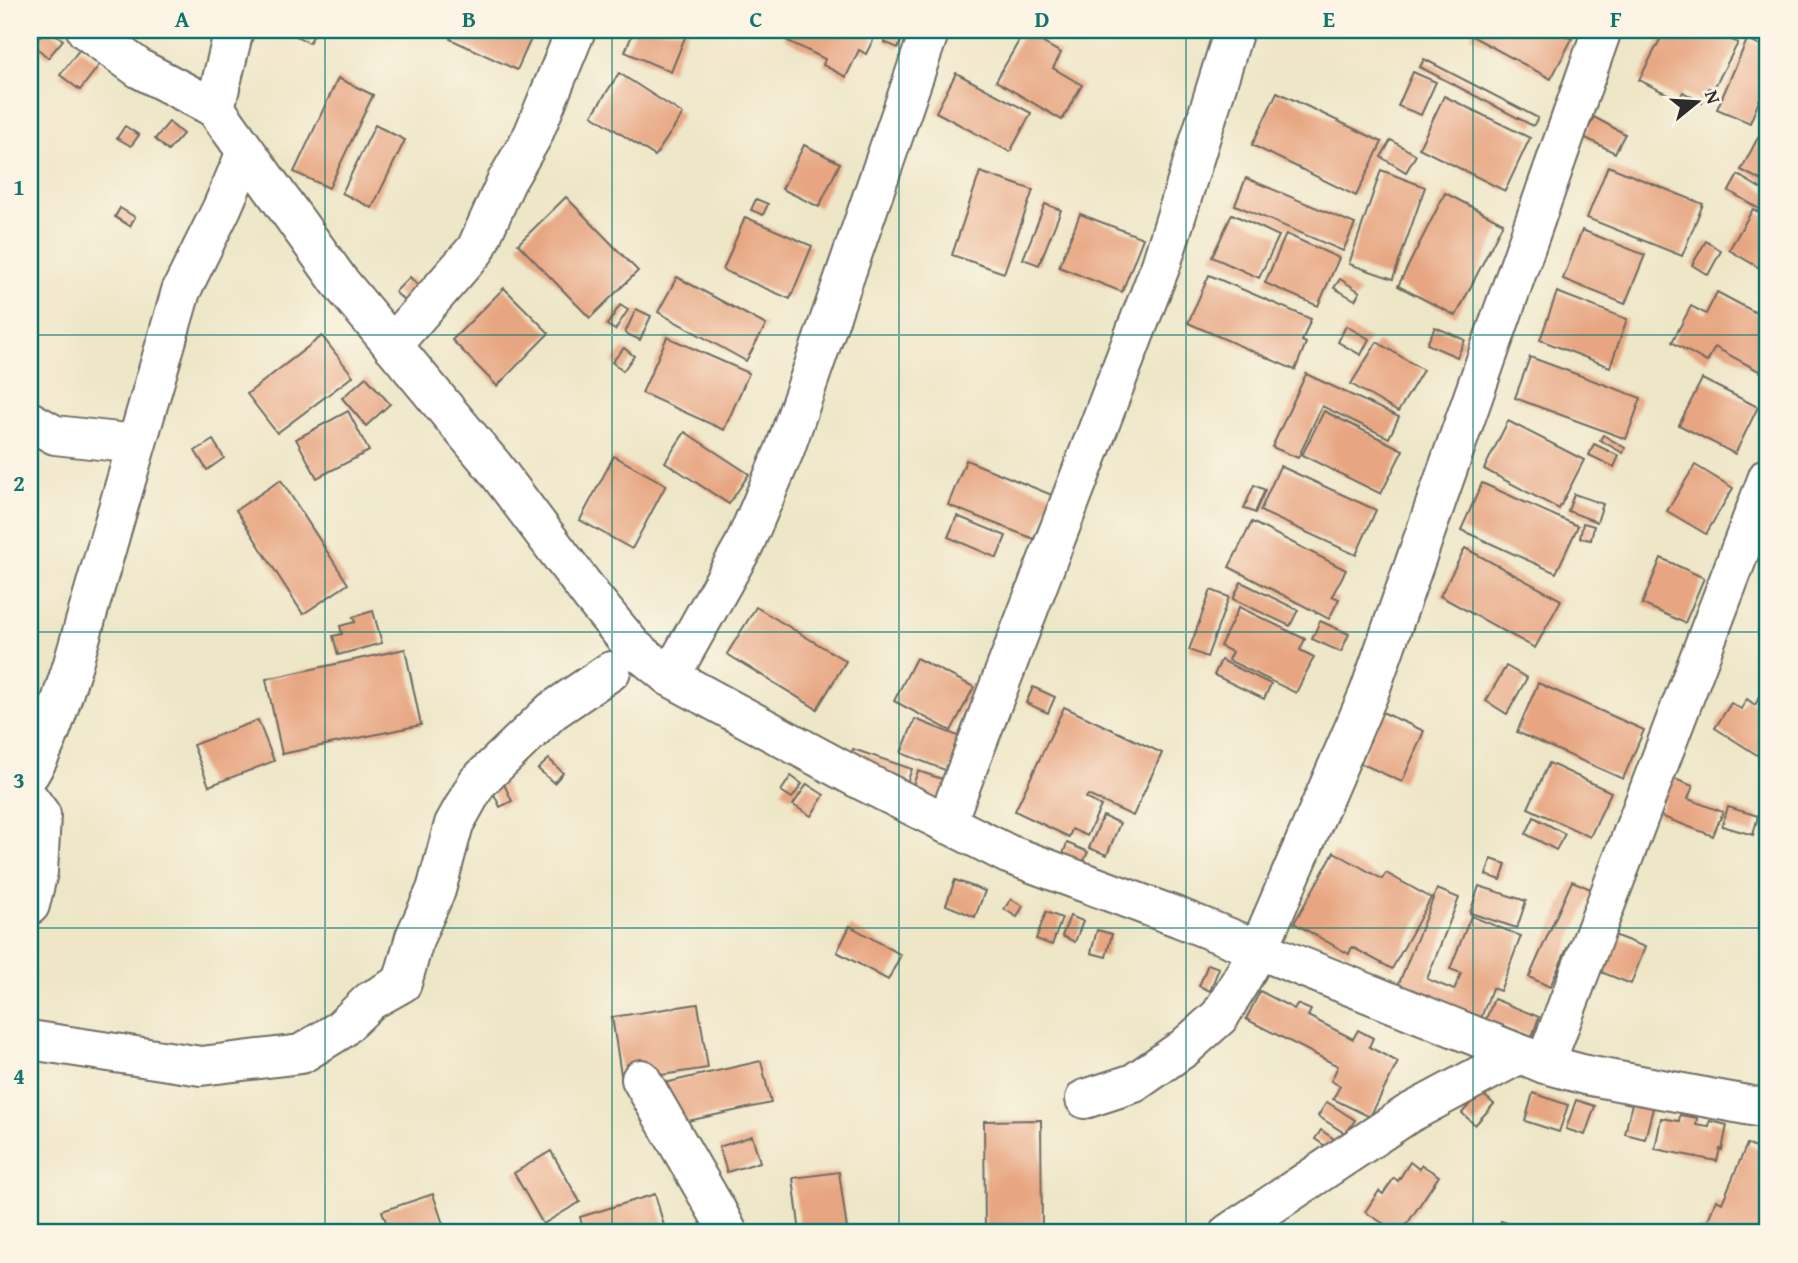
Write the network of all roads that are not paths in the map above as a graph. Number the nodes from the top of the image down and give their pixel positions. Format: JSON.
{"nodes":[{"id":1,"x":86,"y":30,"type":"edge"},
{"id":2,"x":234,"y":30,"type":"edge"},
{"id":3,"x":576,"y":30,"type":"edge"},
{"id":4,"x":930,"y":30,"type":"edge"},
{"id":5,"x":1234,"y":30,"type":"edge"},
{"id":6,"x":1602,"y":30,"type":"edge"},
{"id":7,"x":215,"y":108,"type":"junction"},
{"id":8,"x":246,"y":152,"type":"junction"},
{"id":9,"x":392,"y":345,"type":"junction"},
{"id":10,"x":30,"y":421,"type":"edge"},
{"id":11,"x":136,"y":444,"type":"junction"},
{"id":12,"x":1768,"y":477,"type":"edge"},
{"id":13,"x":611,"y":671,"type":"dead end"},
{"id":14,"x":670,"y":677,"type":"junction"},
{"id":15,"x":30,"y":773,"type":"edge"},
{"id":16,"x":30,"y":800,"type":"edge"},
{"id":17,"x":946,"y":824,"type":"junction"},
{"id":18,"x":30,"y":905,"type":"edge"},
{"id":19,"x":1258,"y":951,"type":"junction"},
{"id":20,"x":30,"y":1040,"type":"edge"},
{"id":21,"x":1532,"y":1059,"type":"junction"},
{"id":22,"x":641,"y":1079,"type":"dead end"},
{"id":23,"x":1085,"y":1099,"type":"dead end"},
{"id":24,"x":1768,"y":1109,"type":"edge"},
{"id":25,"x":1250,"y":1229,"type":"edge"},
{"id":26,"x":728,"y":1233,"type":"edge"}],
"edges":[{"from":1,"to":7,"type":"street"},
{"from":2,"to":7,"type":"street"},
{"from":3,"to":9,"type":"street"},
{"from":4,"to":14,"type":"street"},
{"from":5,"to":17,"type":"street"},
{"from":6,"to":19,"type":"street"},
{"from":7,"to":8,"type":"street"},
{"from":8,"to":9,"type":"street"},
{"from":8,"to":11,"type":"street"},
{"from":9,"to":14,"type":"street"},
{"from":10,"to":11,"type":"street"},
{"from":11,"to":15,"type":"street"},
{"from":12,"to":21,"type":"street"},
{"from":13,"to":20,"type":"street"},
{"from":14,"to":17,"type":"street"},
{"from":16,"to":18,"type":"street"},
{"from":17,"to":19,"type":"street"},
{"from":19,"to":21,"type":"street"},
{"from":19,"to":23,"type":"street"},
{"from":21,"to":24,"type":"street"},
{"from":21,"to":25,"type":"street"},
{"from":22,"to":26,"type":"street"}]}
